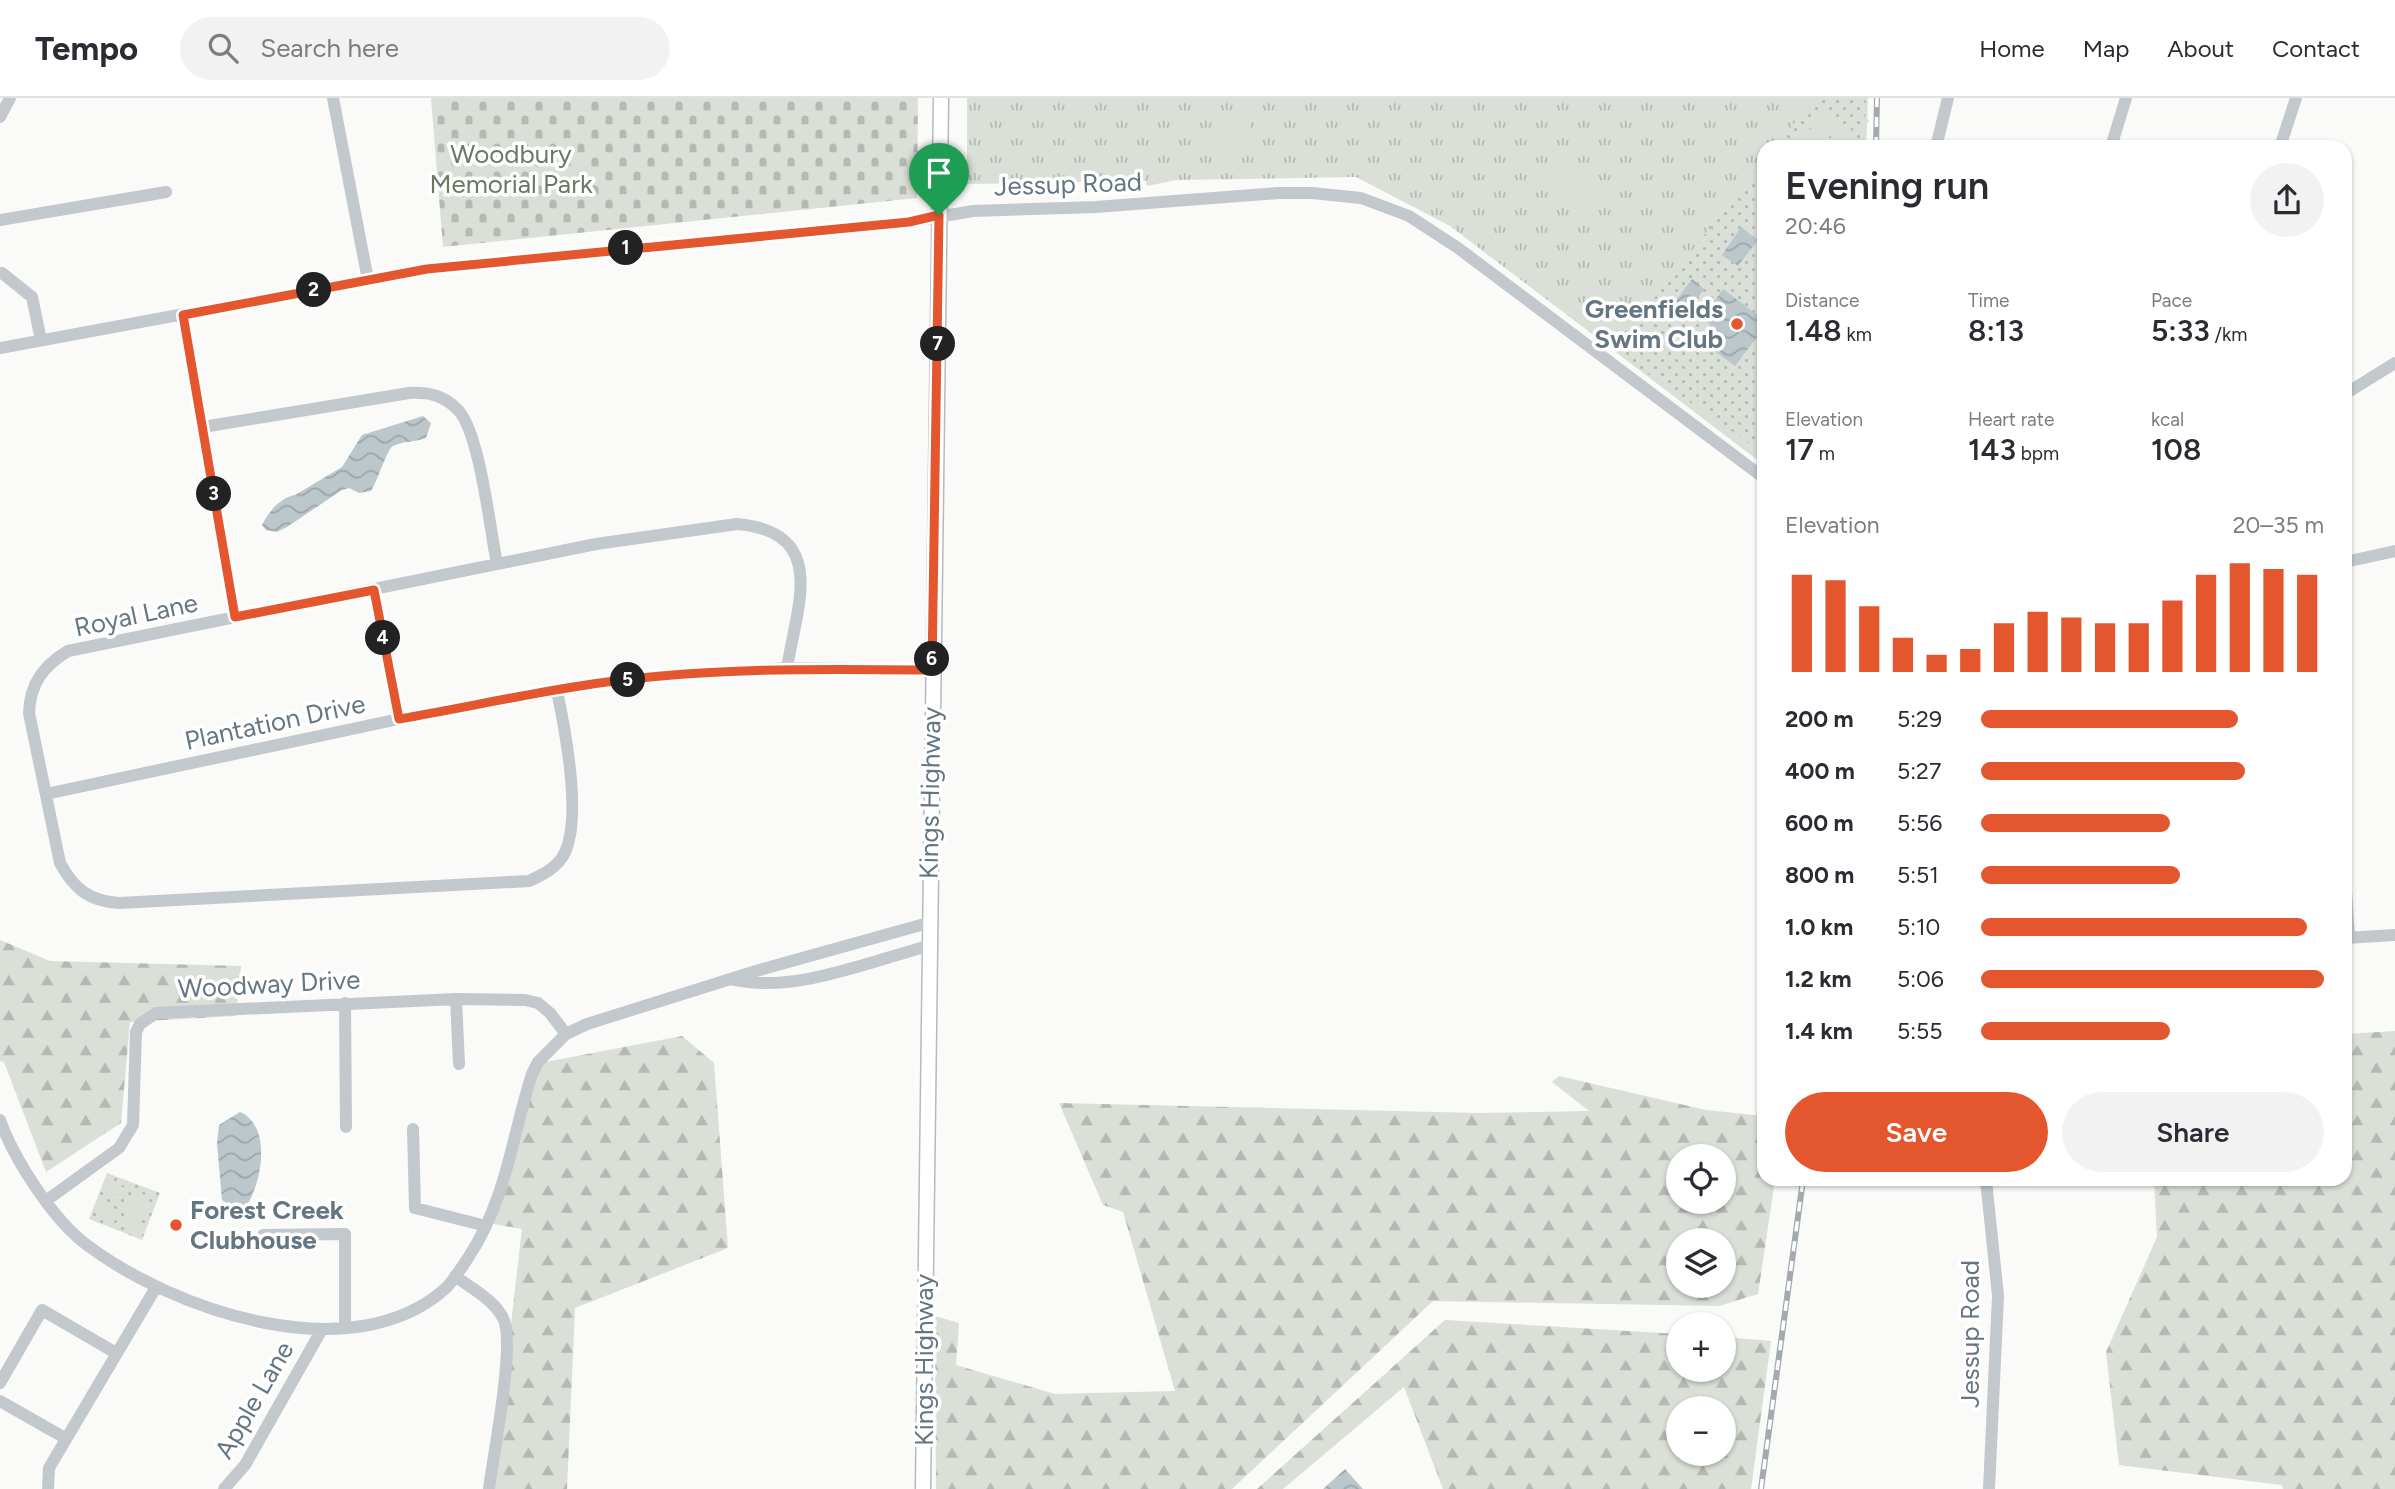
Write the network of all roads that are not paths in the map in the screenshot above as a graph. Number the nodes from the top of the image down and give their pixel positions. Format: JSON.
{"nodes":[{"id":1,"x":10,"y":98,"type":"edge"},
{"id":2,"x":332,"y":98,"type":"edge"},
{"id":3,"x":941,"y":98,"type":"edge"},
{"id":4,"x":1948,"y":98,"type":"edge"},
{"id":5,"x":2126,"y":98,"type":"edge"},
{"id":6,"x":2296,"y":98,"type":"edge"},
{"id":7,"x":0,"y":117,"type":"edge"},
{"id":8,"x":1938,"y":140,"type":"edge"},
{"id":9,"x":2112,"y":140,"type":"edge"},
{"id":10,"x":2282,"y":140,"type":"edge"},
{"id":11,"x":166,"y":192,"type":"dead end"},
{"id":12,"x":939,"y":215,"type":"junction"},
{"id":13,"x":0,"y":220,"type":"edge"},
{"id":14,"x":1,"y":272,"type":"edge"},
{"id":15,"x":368,"y":280,"type":"junction"},
{"id":16,"x":183,"y":315,"type":"junction"},
{"id":17,"x":41,"y":340,"type":"junction"},
{"id":18,"x":0,"y":348,"type":"edge"},
{"id":19,"x":2395,"y":363,"type":"edge"},
{"id":20,"x":2352,"y":390,"type":"edge"},
{"id":21,"x":203,"y":427,"type":"junction"},
{"id":22,"x":1757,"y":473,"type":"edge"},
{"id":23,"x":2395,"y":551,"type":"edge"},
{"id":24,"x":2352,"y":560,"type":"edge"},
{"id":25,"x":497,"y":564,"type":"junction"},
{"id":26,"x":374,"y":590,"type":"junction"},
{"id":27,"x":235,"y":617,"type":"junction"},
{"id":28,"x":787,"y":668,"type":"junction"},
{"id":29,"x":932,"y":670,"type":"junction"},
{"id":30,"x":557,"y":691,"type":"junction"},
{"id":31,"x":399,"y":719,"type":"junction"},
{"id":32,"x":46,"y":794,"type":"junction"},
{"id":33,"x":928,"y":923,"type":"junction"},
{"id":34,"x":2395,"y":935,"type":"edge"},
{"id":35,"x":2352,"y":937,"type":"edge"},
{"id":36,"x":928,"y":946,"type":"junction"},
{"id":37,"x":734,"y":980,"type":"junction"},
{"id":38,"x":456,"y":999,"type":"junction"},
{"id":39,"x":345,"y":1003,"type":"junction"},
{"id":40,"x":566,"y":1034,"type":"junction"},
{"id":41,"x":459,"y":1064,"type":"dead end"},
{"id":42,"x":0,"y":1120,"type":"edge"},
{"id":43,"x":346,"y":1127,"type":"dead end"},
{"id":44,"x":413,"y":1129,"type":"dead end"},
{"id":45,"x":1987,"y":1186,"type":"edge"},
{"id":46,"x":47,"y":1200,"type":"junction"},
{"id":47,"x":486,"y":1226,"type":"junction"},
{"id":48,"x":263,"y":1235,"type":"dead end"},
{"id":49,"x":455,"y":1276,"type":"junction"},
{"id":50,"x":155,"y":1289,"type":"junction"},
{"id":51,"x":345,"y":1326,"type":"junction"},
{"id":52,"x":321,"y":1331,"type":"junction"},
{"id":53,"x":116,"y":1353,"type":"junction"},
{"id":54,"x":0,"y":1384,"type":"edge"},
{"id":55,"x":0,"y":1401,"type":"edge"},
{"id":56,"x":65,"y":1438,"type":"junction"},
{"id":57,"x":48,"y":1489,"type":"edge"},
{"id":58,"x":224,"y":1489,"type":"edge"},
{"id":59,"x":489,"y":1489,"type":"edge"},
{"id":60,"x":923,"y":1489,"type":"edge"},
{"id":61,"x":1989,"y":1489,"type":"edge"}],
"edges":[{"from":1,"to":7,"type":"street"},
{"from":2,"to":15,"type":"street"},
{"from":3,"to":12,"type":"main road","name":"Kings Highway"},
{"from":4,"to":8,"type":"street"},
{"from":5,"to":9,"type":"street"},
{"from":6,"to":10,"type":"street"},
{"from":11,"to":13,"type":"street"},
{"from":12,"to":15,"type":"street","name":"Jessup Road"},
{"from":12,"to":22,"type":"street","name":"Jessup Road"},
{"from":12,"to":29,"type":"main road","name":"Kings Highway"},
{"from":14,"to":17,"type":"street"},
{"from":15,"to":16,"type":"street","name":"Jessup Road"},
{"from":16,"to":17,"type":"street","name":"Jessup Road"},
{"from":16,"to":21,"type":"street"},
{"from":17,"to":18,"type":"street","name":"Jessup Road"},
{"from":19,"to":20,"type":"street"},
{"from":21,"to":25,"type":"street"},
{"from":21,"to":27,"type":"street"},
{"from":23,"to":24,"type":"street"},
{"from":25,"to":26,"type":"street","name":"Royal Lane"},
{"from":25,"to":28,"type":"street","name":"Royal Lane"},
{"from":26,"to":27,"type":"street","name":"Royal Lane"},
{"from":26,"to":31,"type":"street"},
{"from":27,"to":32,"type":"street","name":"Royal Lane"},
{"from":28,"to":29,"type":"street","name":"Plantation Drive"},
{"from":28,"to":30,"type":"street","name":"Plantation Drive"},
{"from":29,"to":33,"type":"main road","name":"Kings Highway"},
{"from":30,"to":31,"type":"street","name":"Plantation Drive"},
{"from":30,"to":32,"type":"street","name":"Royal Lane"},
{"from":31,"to":32,"type":"street","name":"Plantation Drive"},
{"from":33,"to":36,"type":"main road","name":"Kings Highway"},
{"from":33,"to":37,"type":"street"},
{"from":34,"to":35,"type":"street"},
{"from":36,"to":37,"type":"street"},
{"from":36,"to":60,"type":"main road","name":"Kings Highway"},
{"from":37,"to":40,"type":"street"},
{"from":38,"to":39,"type":"street","name":"Woodway Drive"},
{"from":38,"to":40,"type":"street","name":"Woodway Drive"},
{"from":38,"to":41,"type":"street"},
{"from":39,"to":43,"type":"street"},
{"from":39,"to":46,"type":"street","name":"Woodway Drive"},
{"from":40,"to":47,"type":"street"},
{"from":42,"to":46,"type":"street"},
{"from":44,"to":47,"type":"street"},
{"from":45,"to":61,"type":"street","name":"Jessup Road"},
{"from":46,"to":50,"type":"street"},
{"from":47,"to":49,"type":"street"},
{"from":48,"to":51,"type":"street"},
{"from":49,"to":51,"type":"street"},
{"from":49,"to":59,"type":"street"},
{"from":50,"to":52,"type":"street"},
{"from":50,"to":53,"type":"street"},
{"from":51,"to":52,"type":"street"},
{"from":52,"to":58,"type":"street","name":"Apple Lane"},
{"from":53,"to":54,"type":"street"},
{"from":53,"to":56,"type":"street"},
{"from":55,"to":56,"type":"street"},
{"from":56,"to":57,"type":"street"}]}
